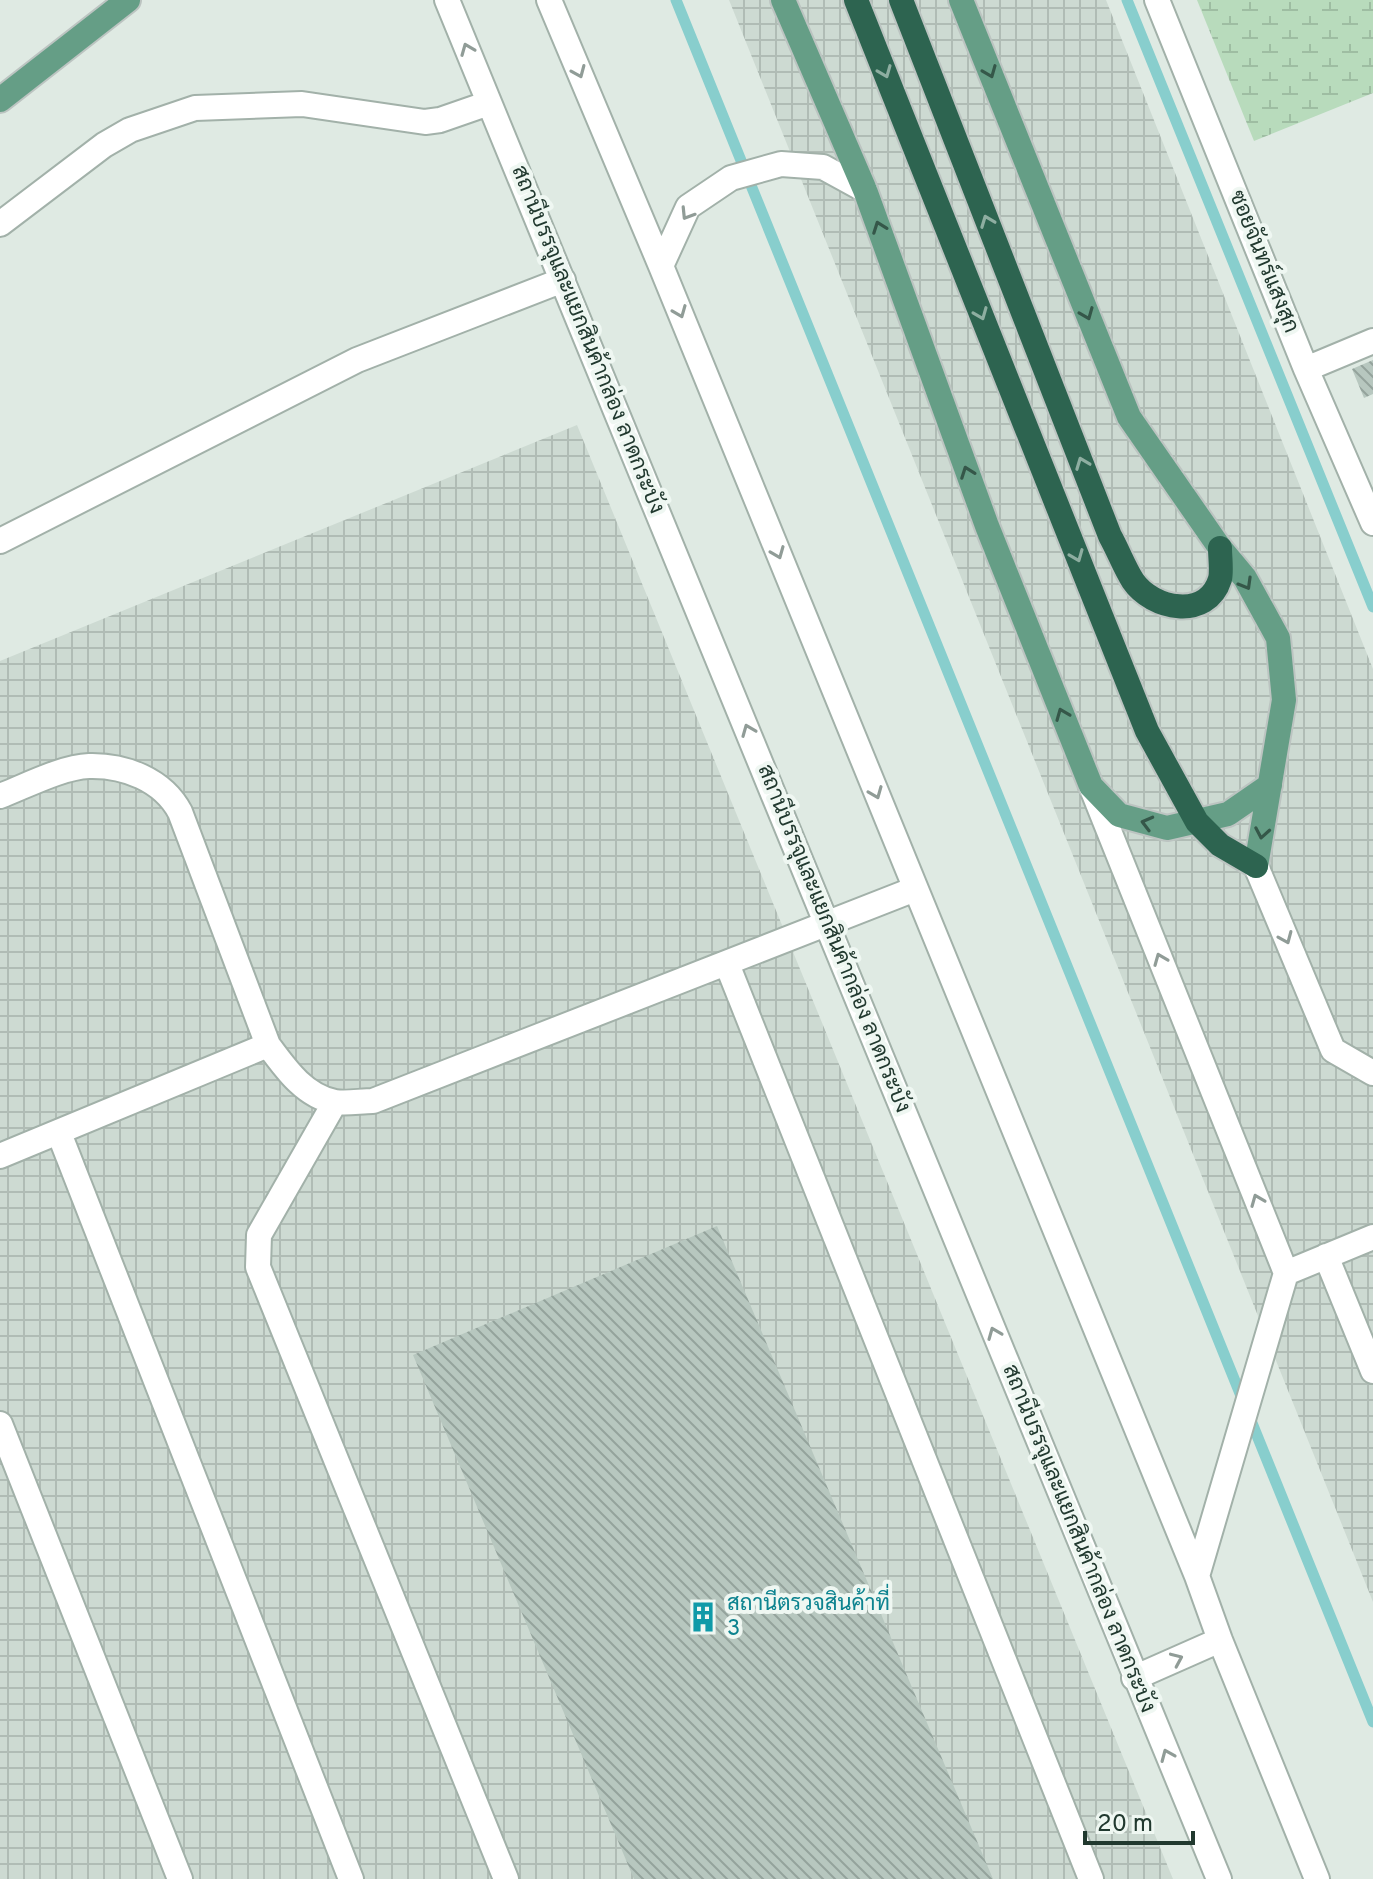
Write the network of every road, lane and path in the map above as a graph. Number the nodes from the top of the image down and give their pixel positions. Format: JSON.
{"nodes":[{"id":1,"x":128,"y":0,"type":"edge"},
{"id":2,"x":447,"y":0,"type":"edge"},
{"id":3,"x":549,"y":0,"type":"edge"},
{"id":4,"x":783,"y":0,"type":"edge"},
{"id":5,"x":856,"y":0,"type":"edge"},
{"id":6,"x":901,"y":0,"type":"edge"},
{"id":7,"x":961,"y":0,"type":"edge"},
{"id":8,"x":1157,"y":0,"type":"edge"},
{"id":9,"x":0,"y":100,"type":"edge"},
{"id":10,"x":489,"y":103,"type":"junction"},
{"id":11,"x":865,"y":190,"type":"junction"},
{"id":12,"x":0,"y":224,"type":"edge"},
{"id":13,"x":661,"y":266,"type":"junction"},
{"id":14,"x":563,"y":280,"type":"junction"},
{"id":15,"x":1373,"y":341,"type":"edge"},
{"id":16,"x":1306,"y":369,"type":"junction"},
{"id":17,"x":1373,"y":523,"type":"edge"},
{"id":18,"x":0,"y":541,"type":"edge"},
{"id":19,"x":1220,"y":548,"type":"junction"},
{"id":20,"x":1270,"y":785,"type":"junction"},
{"id":21,"x":1091,"y":786,"type":"junction"},
{"id":22,"x":0,"y":796,"type":"edge"},
{"id":23,"x":1197,"y":822,"type":"junction"},
{"id":24,"x":1256,"y":866,"type":"junction"},
{"id":25,"x":915,"y":889,"type":"junction"},
{"id":26,"x":828,"y":925,"type":"junction"},
{"id":27,"x":727,"y":964,"type":"junction"},
{"id":28,"x":268,"y":1045,"type":"junction"},
{"id":29,"x":1373,"y":1073,"type":"edge"},
{"id":30,"x":335,"y":1102,"type":"junction"},
{"id":31,"x":59,"y":1133,"type":"junction"},
{"id":32,"x":0,"y":1156,"type":"edge"},
{"id":33,"x":1373,"y":1237,"type":"edge"},
{"id":34,"x":1326,"y":1256,"type":"junction"},
{"id":35,"x":1286,"y":1273,"type":"junction"},
{"id":36,"x":1373,"y":1371,"type":"edge"},
{"id":37,"x":0,"y":1424,"type":"edge"},
{"id":38,"x":1197,"y":1576,"type":"junction"},
{"id":39,"x":1220,"y":1640,"type":"junction"},
{"id":40,"x":1134,"y":1678,"type":"junction"},
{"id":41,"x":180,"y":1879,"type":"edge"},
{"id":42,"x":351,"y":1879,"type":"edge"},
{"id":43,"x":506,"y":1879,"type":"edge"},
{"id":44,"x":1091,"y":1879,"type":"edge"},
{"id":45,"x":1219,"y":1879,"type":"edge"},
{"id":46,"x":1317,"y":1879,"type":"edge"}],
"edges":[{"from":1,"to":9,"type":"main road"},
{"from":10,"to":2,"type":"street","name":"สถานีบรรจุและแยกสินค้ากล่อง ลาดกระบัง","one_way":true},
{"from":3,"to":13,"type":"street","one_way":true},
{"from":4,"to":11,"type":"main road"},
{"from":5,"to":23,"type":"highway","one_way":true},
{"from":19,"to":6,"type":"highway","one_way":true},
{"from":7,"to":19,"type":"main road","one_way":true},
{"from":8,"to":16,"type":"street","name":"ซอยจันทร์แสงสุก"},
{"from":10,"to":12,"type":"street"},
{"from":10,"to":14,"type":"street","name":"สถานีบรรจุและแยกสินค้ากล่อง ลาดกระบัง"},
{"from":11,"to":13,"type":"street","one_way":true},
{"from":21,"to":11,"type":"main road","one_way":true},
{"from":13,"to":25,"type":"street","one_way":true},
{"from":14,"to":18,"type":"street"},
{"from":26,"to":14,"type":"street","name":"สถานีบรรจุและแยกสินค้ากล่อง ลาดกระบัง","one_way":true},
{"from":15,"to":16,"type":"street"},
{"from":16,"to":17,"type":"street","name":"ซอยจันทร์แสงสุก"},
{"from":19,"to":20,"type":"main road","one_way":true},
{"from":20,"to":23,"type":"main road"},
{"from":20,"to":24,"type":"main road","one_way":true},
{"from":23,"to":21,"type":"main road","one_way":true},
{"from":35,"to":21,"type":"street","one_way":true},
{"from":22,"to":28,"type":"street"},
{"from":23,"to":24,"type":"highway"},
{"from":24,"to":29,"type":"street","one_way":true},
{"from":25,"to":26,"type":"street"},
{"from":25,"to":38,"type":"street"},
{"from":26,"to":27,"type":"street"},
{"from":40,"to":26,"type":"street","name":"สถานีบรรจุและแยกสินค้ากล่อง ลาดกระบัง","one_way":true},
{"from":27,"to":30,"type":"street"},
{"from":27,"to":44,"type":"street"},
{"from":28,"to":30,"type":"street"},
{"from":28,"to":31,"type":"street"},
{"from":30,"to":43,"type":"street"},
{"from":31,"to":32,"type":"street"},
{"from":31,"to":42,"type":"street"},
{"from":33,"to":34,"type":"street"},
{"from":34,"to":35,"type":"street"},
{"from":34,"to":36,"type":"street"},
{"from":35,"to":38,"type":"street"},
{"from":37,"to":41,"type":"street"},
{"from":38,"to":39,"type":"street"},
{"from":40,"to":39,"type":"street","one_way":true},
{"from":39,"to":46,"type":"street"},
{"from":45,"to":40,"type":"street","name":"สถานีบรรจุและแยกสินค้ากล่อง ลาดกระบัง","one_way":true}]}
